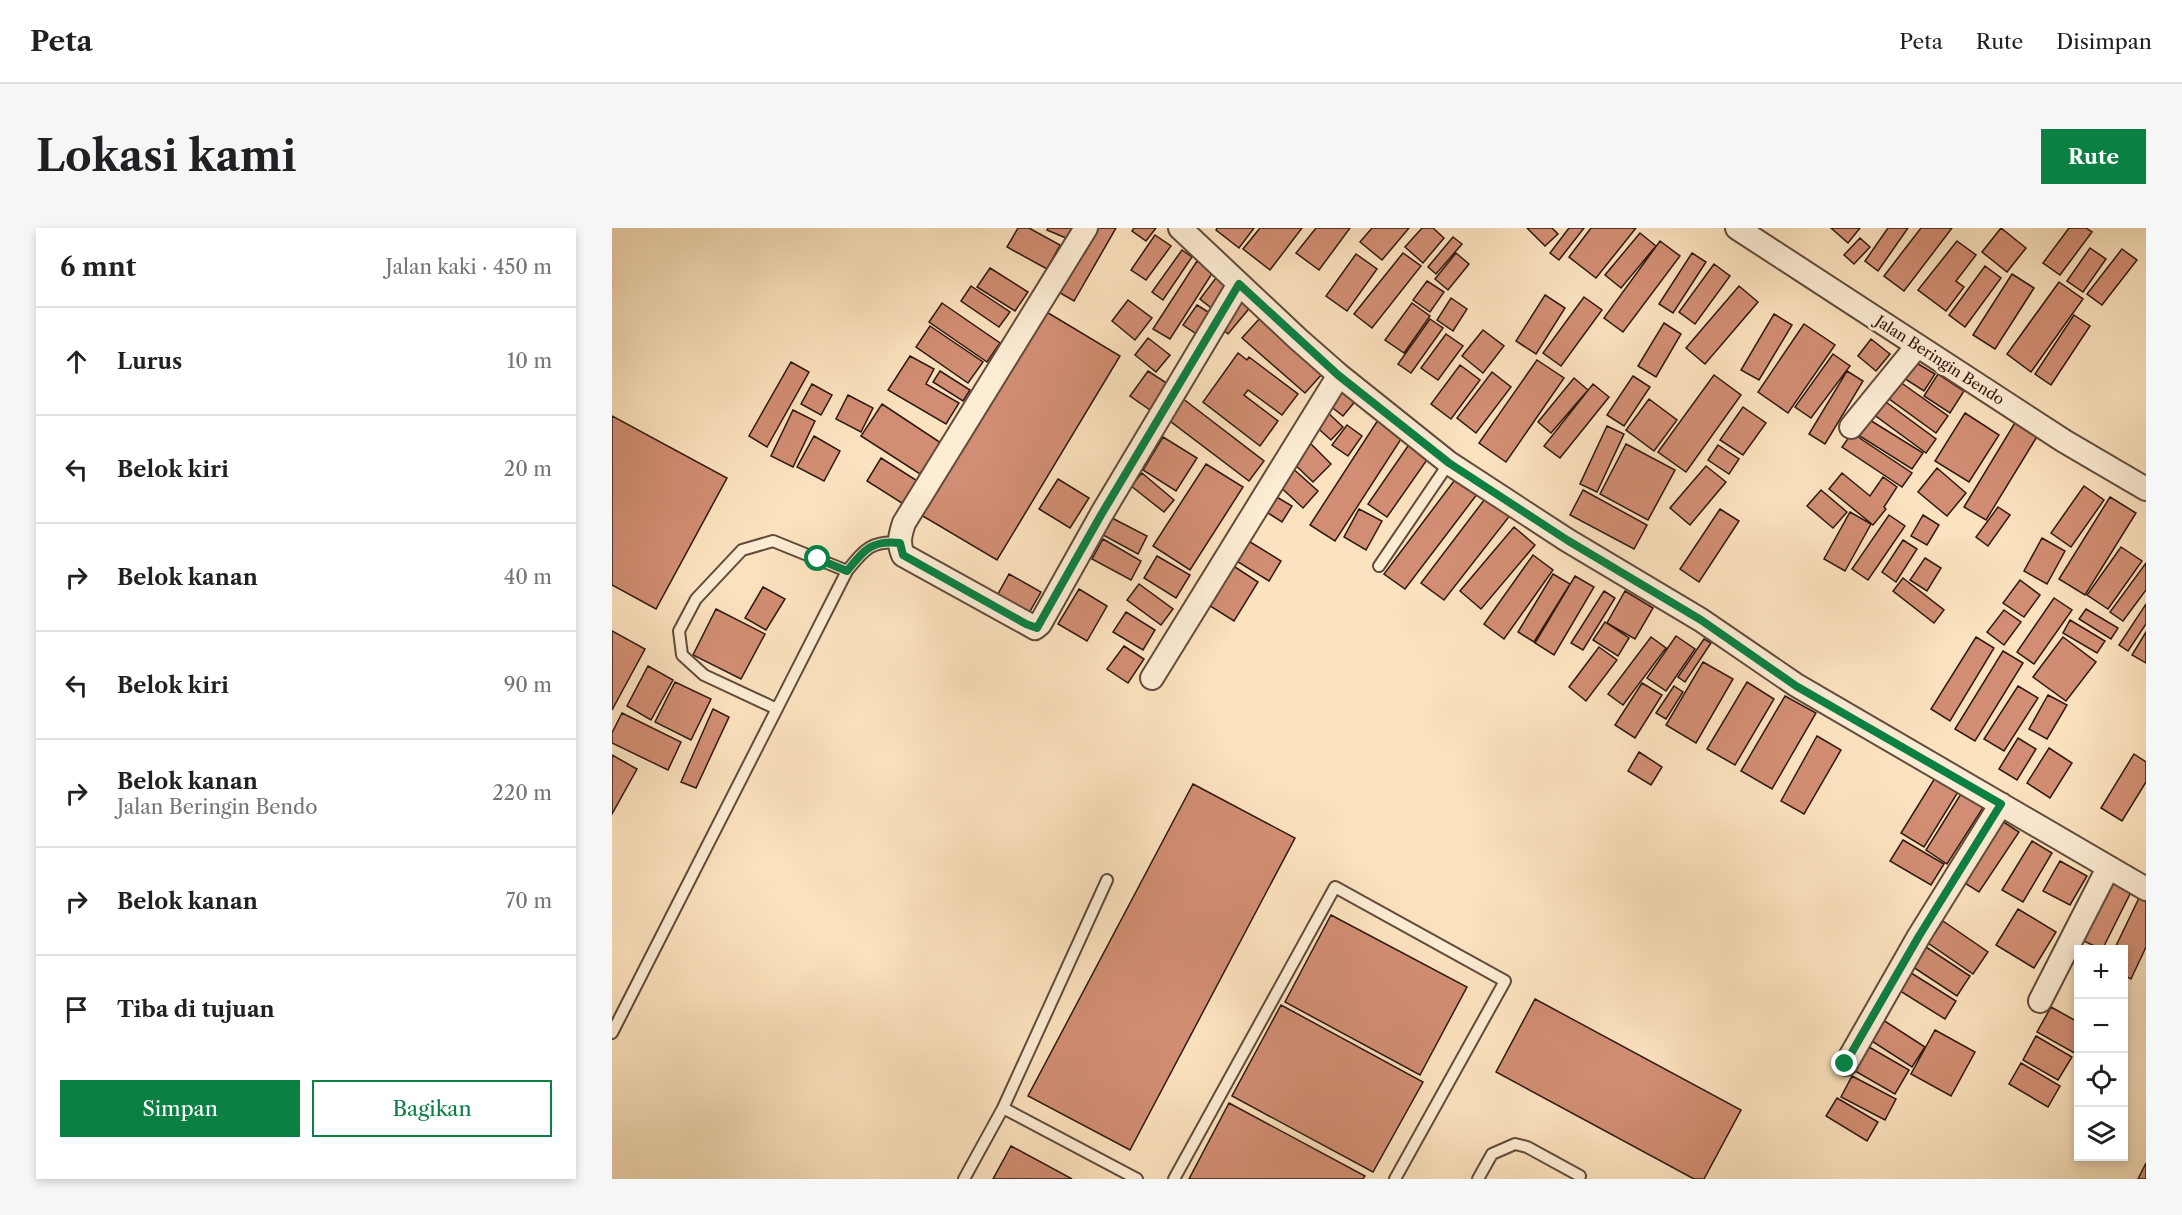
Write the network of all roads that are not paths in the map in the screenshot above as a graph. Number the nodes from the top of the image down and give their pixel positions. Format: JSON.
{"nodes":[{"id":1,"x":1086,"y":228,"type":"edge"},
{"id":2,"x":1180,"y":228,"type":"edge"},
{"id":3,"x":1737,"y":228,"type":"edge"},
{"id":4,"x":1239,"y":284,"type":"junction"},
{"id":5,"x":1917,"y":346,"type":"junction"},
{"id":6,"x":1338,"y":375,"type":"junction"},
{"id":7,"x":1851,"y":427,"type":"dead end"},
{"id":8,"x":1449,"y":463,"type":"junction"},
{"id":9,"x":2146,"y":489,"type":"edge"},
{"id":10,"x":900,"y":543,"type":"junction"},
{"id":11,"x":1379,"y":566,"type":"dead end"},
{"id":12,"x":847,"y":571,"type":"junction"},
{"id":13,"x":1152,"y":678,"type":"dead end"},
{"id":14,"x":777,"y":709,"type":"junction"},
{"id":15,"x":2001,"y":804,"type":"junction"},
{"id":16,"x":2108,"y":868,"type":"junction"},
{"id":17,"x":1107,"y":880,"type":"dead end"},
{"id":18,"x":2146,"y":889,"type":"edge"},
{"id":19,"x":2040,"y":1001,"type":"dead end"},
{"id":20,"x":612,"y":1033,"type":"edge"},
{"id":21,"x":1845,"y":1064,"type":"dead end"},
{"id":22,"x":1003,"y":1108,"type":"junction"},
{"id":23,"x":1580,"y":1176,"type":"dead end"},
{"id":24,"x":964,"y":1179,"type":"edge"},
{"id":25,"x":1137,"y":1179,"type":"edge"},
{"id":26,"x":1174,"y":1179,"type":"edge"},
{"id":27,"x":1395,"y":1179,"type":"edge"},
{"id":28,"x":1478,"y":1179,"type":"edge"}],
"edges":[{"from":1,"to":10,"type":"street"},
{"from":2,"to":4,"type":"street"},
{"from":3,"to":5,"type":"street","name":"Jalan Beringin Bendo"},
{"from":4,"to":6,"type":"street"},
{"from":4,"to":10,"type":"street"},
{"from":5,"to":7,"type":"street"},
{"from":5,"to":9,"type":"street","name":"Jalan Beringin Bendo"},
{"from":6,"to":8,"type":"street"},
{"from":6,"to":13,"type":"street"},
{"from":8,"to":11,"type":"lane"},
{"from":8,"to":15,"type":"street"},
{"from":10,"to":12,"type":"lane"},
{"from":12,"to":14,"type":"lane"},
{"from":12,"to":14,"type":"lane"},
{"from":14,"to":20,"type":"lane"},
{"from":15,"to":16,"type":"street"},
{"from":15,"to":21,"type":"street"},
{"from":16,"to":18,"type":"street"},
{"from":16,"to":19,"type":"street"},
{"from":17,"to":22,"type":"lane"},
{"from":22,"to":24,"type":"lane"},
{"from":22,"to":25,"type":"lane"},
{"from":23,"to":28,"type":"lane"},
{"from":26,"to":27,"type":"lane"}]}
